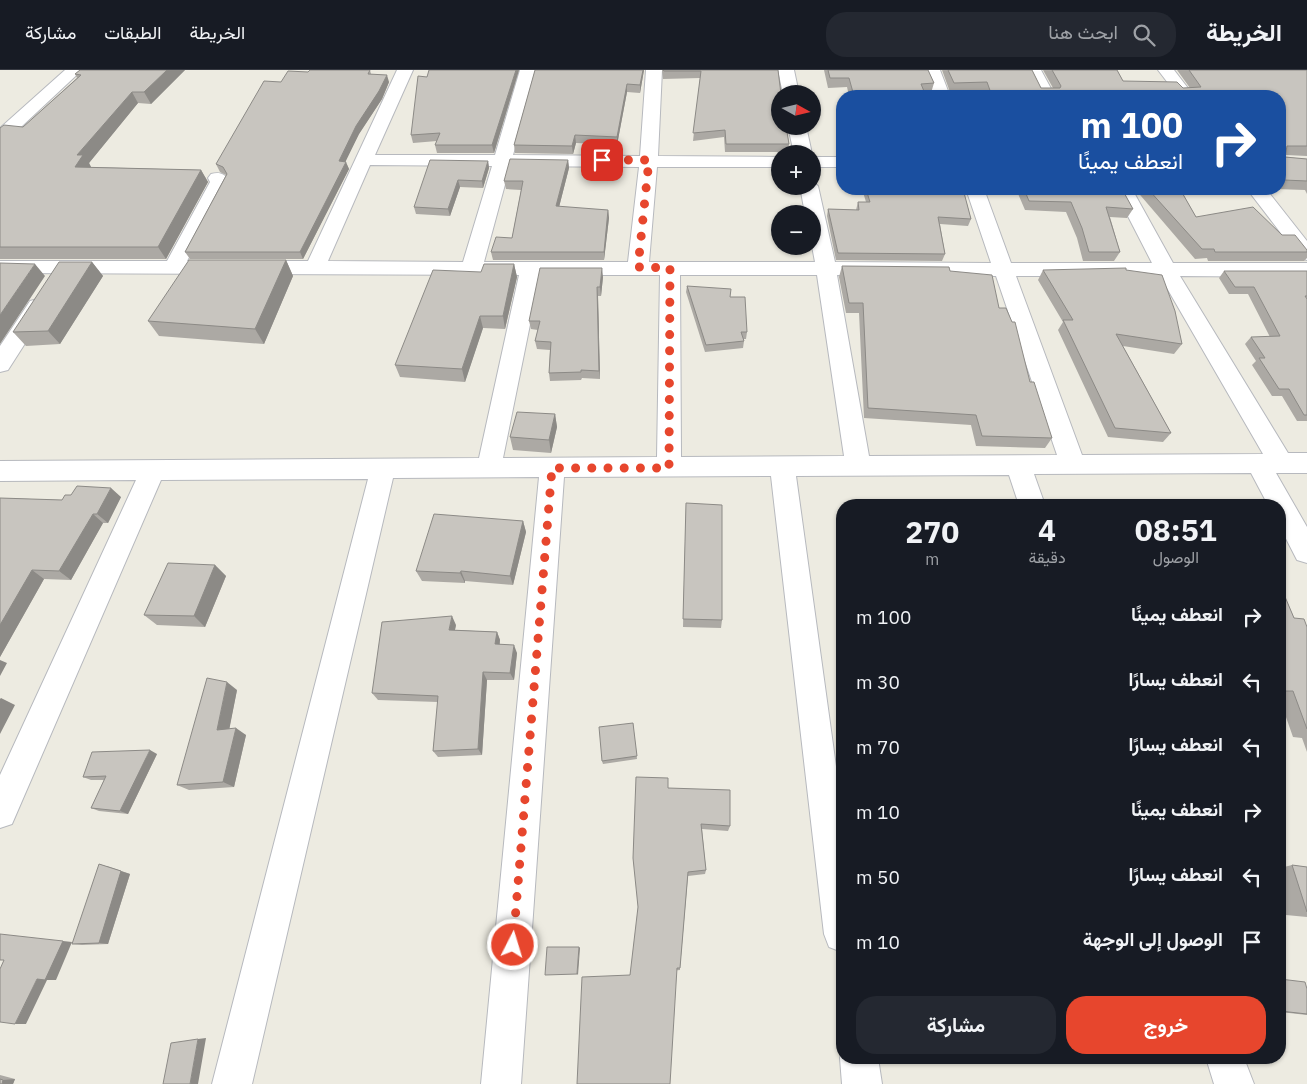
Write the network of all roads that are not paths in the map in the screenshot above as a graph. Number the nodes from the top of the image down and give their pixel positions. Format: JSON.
{"nodes":[{"id":1,"x":74,"y":70,"type":"edge"},
{"id":2,"x":405,"y":70,"type":"edge"},
{"id":3,"x":528,"y":70,"type":"edge"},
{"id":4,"x":654,"y":70,"type":"edge"},
{"id":5,"x":786,"y":70,"type":"edge"},
{"id":6,"x":932,"y":70,"type":"edge"},
{"id":7,"x":1033,"y":70,"type":"edge"},
{"id":8,"x":1166,"y":70,"type":"edge"},
{"id":9,"x":789,"y":85,"type":"edge"},
{"id":10,"x":940,"y":90,"type":"edge"},
{"id":11,"x":1044,"y":90,"type":"edge"},
{"id":12,"x":1181,"y":90,"type":"edge"},
{"id":13,"x":0,"y":137,"type":"edge"},
{"id":14,"x":364,"y":160,"type":"junction"},
{"id":15,"x":649,"y":160,"type":"junction"},
{"id":16,"x":502,"y":161,"type":"junction"},
{"id":17,"x":771,"y":162,"type":"edge"},
{"id":18,"x":821,"y":162,"type":"edge"},
{"id":19,"x":836,"y":162,"type":"edge"},
{"id":20,"x":217,"y":178,"type":"dead end"},
{"id":21,"x":812,"y":195,"type":"edge"},
{"id":22,"x":976,"y":195,"type":"edge"},
{"id":23,"x":1126,"y":195,"type":"edge"},
{"id":24,"x":1261,"y":195,"type":"edge"},
{"id":25,"x":1307,"y":254,"type":"edge"},
{"id":26,"x":0,"y":267,"type":"edge"},
{"id":27,"x":63,"y":267,"type":"junction"},
{"id":28,"x":174,"y":267,"type":"junction"},
{"id":29,"x":315,"y":267,"type":"junction"},
{"id":30,"x":472,"y":267,"type":"junction"},
{"id":31,"x":638,"y":267,"type":"junction"},
{"id":32,"x":530,"y":268,"type":"junction"},
{"id":33,"x":670,"y":268,"type":"junction"},
{"id":34,"x":826,"y":268,"type":"junction"},
{"id":35,"x":1001,"y":268,"type":"junction"},
{"id":36,"x":1165,"y":268,"type":"junction"},
{"id":37,"x":1307,"y":270,"type":"edge"},
{"id":38,"x":0,"y":364,"type":"edge"},
{"id":39,"x":1270,"y":463,"type":"junction"},
{"id":40,"x":1307,"y":463,"type":"edge"},
{"id":41,"x":1018,"y":465,"type":"junction"},
{"id":42,"x":1073,"y":465,"type":"junction"},
{"id":43,"x":782,"y":466,"type":"junction"},
{"id":44,"x":858,"y":467,"type":"junction"},
{"id":45,"x":489,"y":468,"type":"junction"},
{"id":46,"x":552,"y":468,"type":"junction"},
{"id":47,"x":669,"y":468,"type":"junction"},
{"id":48,"x":383,"y":469,"type":"junction"},
{"id":49,"x":153,"y":470,"type":"junction"},
{"id":50,"x":0,"y":471,"type":"edge"},
{"id":51,"x":1030,"y":499,"type":"edge"},
{"id":52,"x":1285,"y":499,"type":"edge"},
{"id":53,"x":1286,"y":501,"type":"edge"},
{"id":54,"x":1307,"y":552,"type":"edge"},
{"id":55,"x":0,"y":812,"type":"edge"},
{"id":56,"x":836,"y":887,"type":"edge"},
{"id":57,"x":860,"y":1064,"type":"edge"},
{"id":58,"x":1226,"y":1064,"type":"edge"},
{"id":59,"x":232,"y":1084,"type":"edge"},
{"id":60,"x":501,"y":1084,"type":"edge"},
{"id":61,"x":862,"y":1084,"type":"edge"},
{"id":62,"x":1234,"y":1084,"type":"edge"}],
"edges":[{"from":1,"to":13,"type":"street"},
{"from":2,"to":14,"type":"street"},
{"from":3,"to":16,"type":"street"},
{"from":4,"to":15,"type":"street"},
{"from":5,"to":9,"type":"street"},
{"from":6,"to":10,"type":"street"},
{"from":7,"to":11,"type":"street"},
{"from":8,"to":12,"type":"street"},
{"from":14,"to":16,"type":"street"},
{"from":14,"to":29,"type":"street"},
{"from":15,"to":16,"type":"street"},
{"from":15,"to":17,"type":"street"},
{"from":15,"to":31,"type":"street"},
{"from":16,"to":30,"type":"street"},
{"from":18,"to":19,"type":"street"},
{"from":20,"to":28,"type":"street"},
{"from":21,"to":34,"type":"street"},
{"from":22,"to":35,"type":"street"},
{"from":23,"to":36,"type":"street"},
{"from":24,"to":25,"type":"street"},
{"from":26,"to":27,"type":"street"},
{"from":27,"to":28,"type":"street"},
{"from":27,"to":38,"type":"street"},
{"from":28,"to":29,"type":"street"},
{"from":29,"to":30,"type":"street"},
{"from":30,"to":32,"type":"street"},
{"from":31,"to":32,"type":"street"},
{"from":31,"to":33,"type":"street"},
{"from":32,"to":45,"type":"street"},
{"from":33,"to":34,"type":"street"},
{"from":33,"to":47,"type":"street"},
{"from":34,"to":35,"type":"street"},
{"from":34,"to":44,"type":"street"},
{"from":35,"to":36,"type":"street"},
{"from":35,"to":42,"type":"street"},
{"from":36,"to":37,"type":"street"},
{"from":36,"to":39,"type":"street"},
{"from":39,"to":40,"type":"street"},
{"from":39,"to":42,"type":"street"},
{"from":39,"to":52,"type":"street"},
{"from":41,"to":42,"type":"street"},
{"from":41,"to":44,"type":"street"},
{"from":41,"to":51,"type":"street"},
{"from":43,"to":44,"type":"street"},
{"from":43,"to":47,"type":"street"},
{"from":43,"to":56,"type":"street"},
{"from":45,"to":46,"type":"street"},
{"from":45,"to":48,"type":"street"},
{"from":46,"to":47,"type":"street"},
{"from":46,"to":60,"type":"street"},
{"from":48,"to":49,"type":"street"},
{"from":48,"to":59,"type":"street"},
{"from":49,"to":50,"type":"street"},
{"from":49,"to":55,"type":"street"},
{"from":53,"to":54,"type":"street"},
{"from":57,"to":61,"type":"street"},
{"from":58,"to":62,"type":"street"}]}
